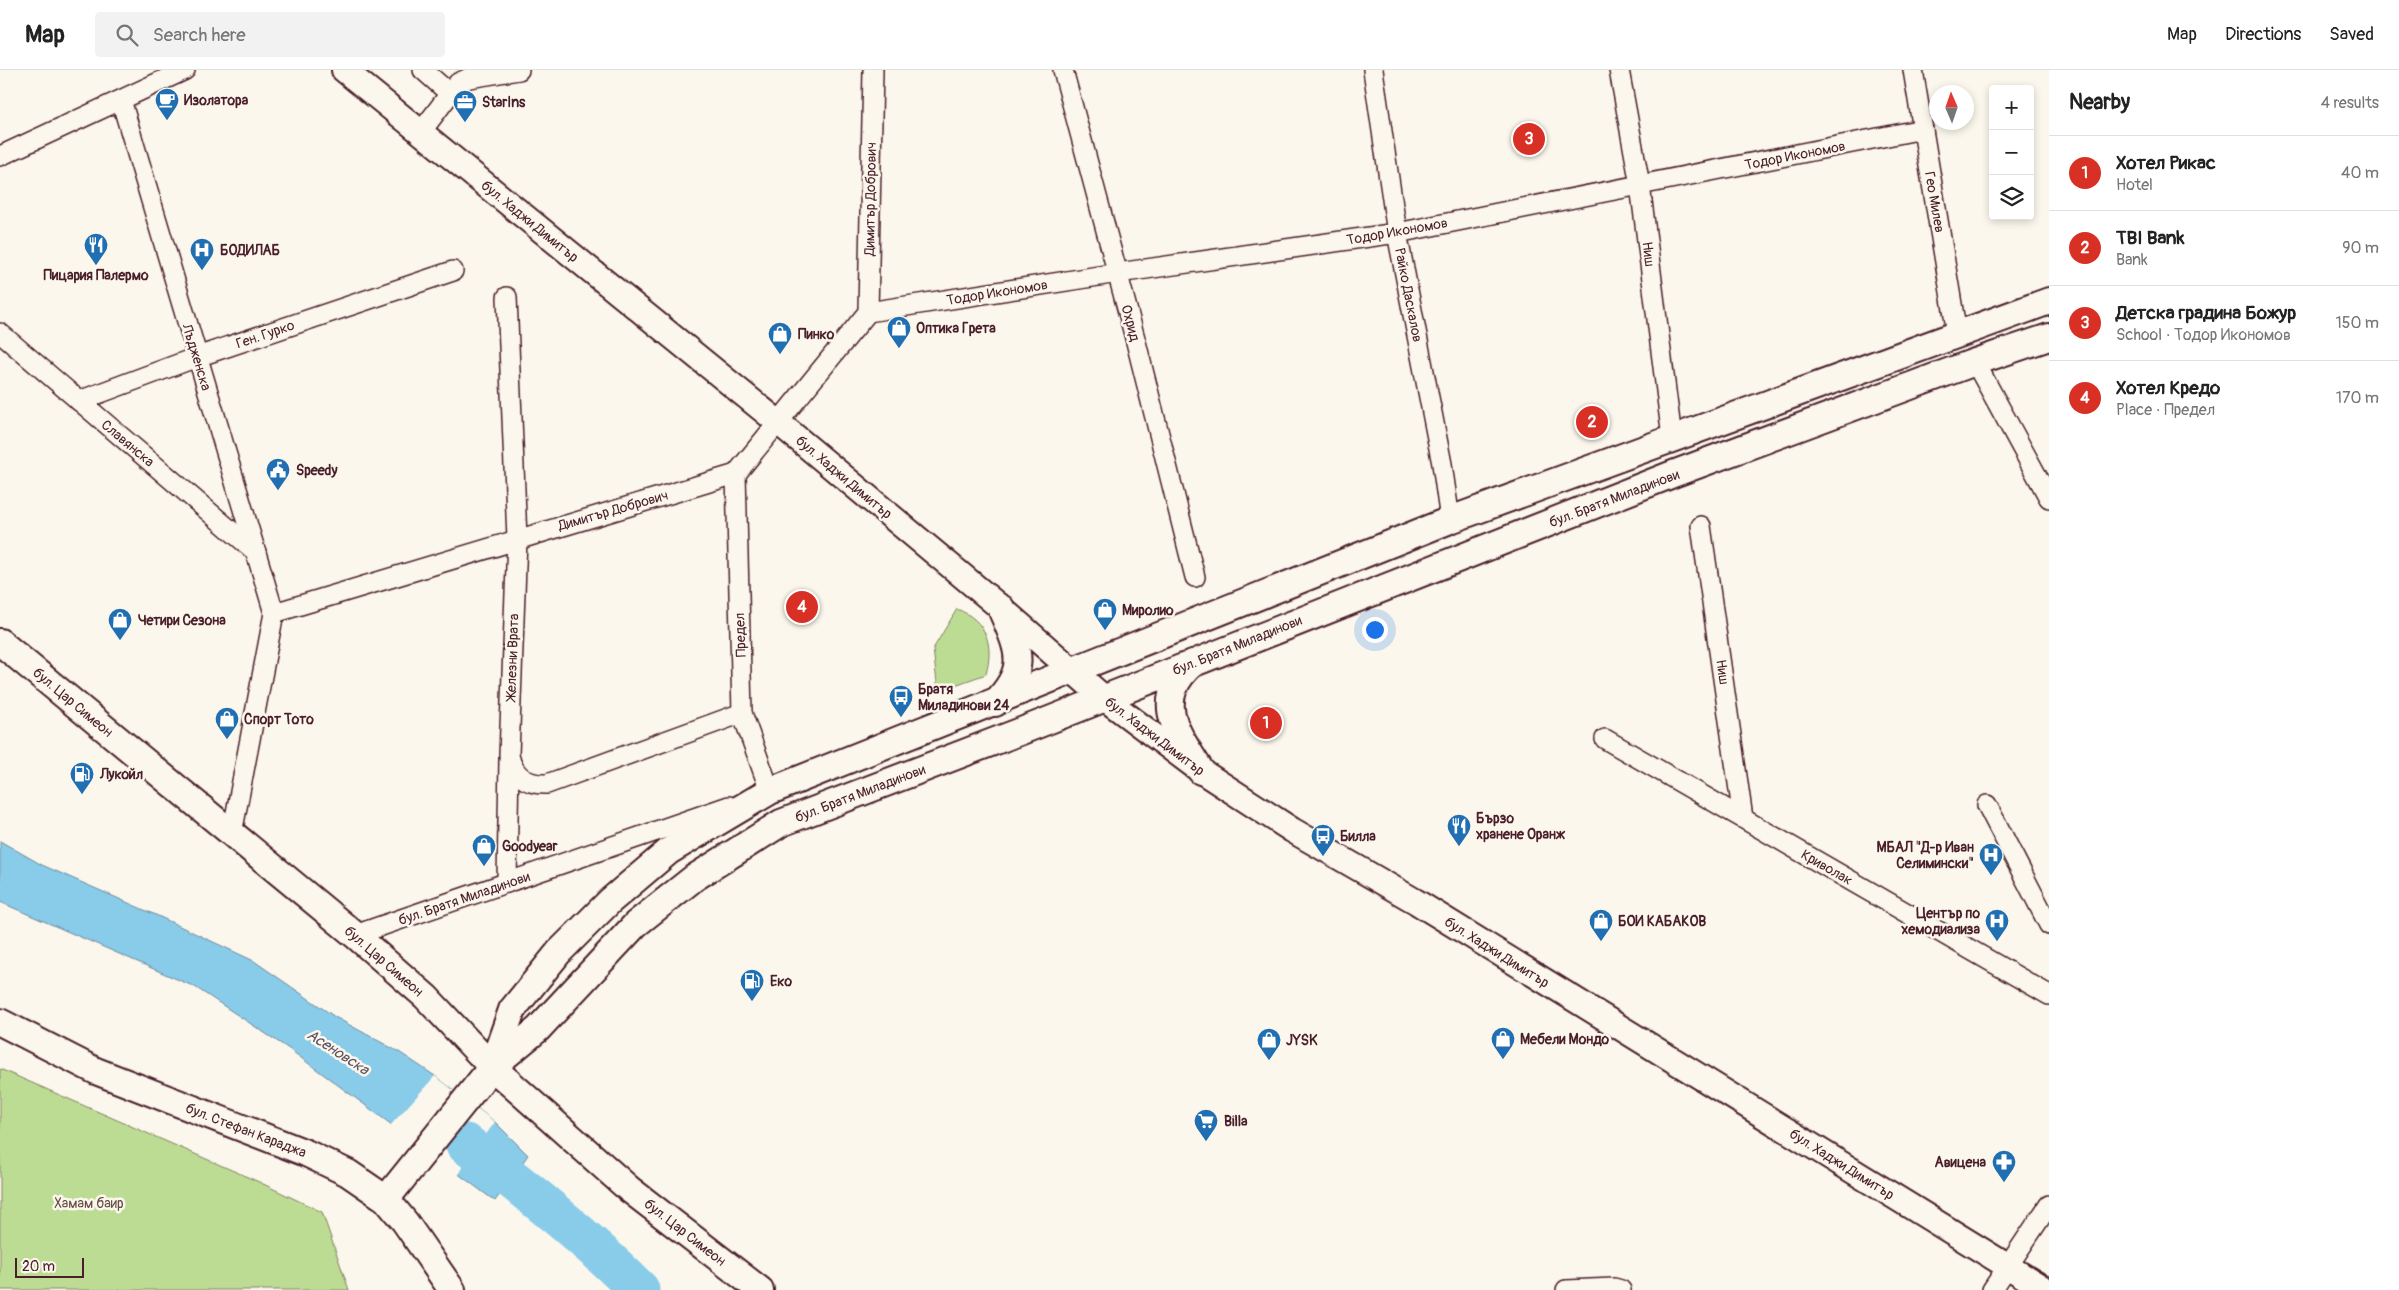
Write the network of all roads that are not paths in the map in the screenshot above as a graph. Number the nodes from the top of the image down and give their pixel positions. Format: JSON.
{"nodes":[{"id":1,"x":185,"y":70,"type":"edge"},
{"id":2,"x":344,"y":70,"type":"edge"},
{"id":3,"x":423,"y":70,"type":"edge"},
{"id":4,"x":519,"y":70,"type":"edge"},
{"id":5,"x":873,"y":70,"type":"edge"},
{"id":6,"x":1063,"y":70,"type":"edge"},
{"id":7,"x":1373,"y":70,"type":"edge"},
{"id":8,"x":1619,"y":70,"type":"edge"},
{"id":9,"x":1913,"y":70,"type":"edge"},
{"id":10,"x":449,"y":94,"type":"junction"},
{"id":11,"x":121,"y":100,"type":"junction"},
{"id":12,"x":1923,"y":129,"type":"junction"},
{"id":13,"x":421,"y":132,"type":"junction"},
{"id":14,"x":0,"y":156,"type":"edge"},
{"id":15,"x":1640,"y":185,"type":"junction"},
{"id":16,"x":1396,"y":233,"type":"junction"},
{"id":17,"x":453,"y":270,"type":"dead end"},
{"id":18,"x":1118,"y":273,"type":"junction"},
{"id":19,"x":507,"y":297,"type":"dead end"},
{"id":20,"x":2049,"y":301,"type":"edge"},
{"id":21,"x":868,"y":312,"type":"junction"},
{"id":22,"x":0,"y":333,"type":"edge"},
{"id":23,"x":1958,"y":334,"type":"junction"},
{"id":24,"x":2049,"y":337,"type":"edge"},
{"id":25,"x":197,"y":357,"type":"junction"},
{"id":26,"x":1975,"y":362,"type":"junction"},
{"id":27,"x":79,"y":401,"type":"junction"},
{"id":28,"x":779,"y":423,"type":"junction"},
{"id":29,"x":1672,"y":438,"type":"junction"},
{"id":30,"x":736,"y":474,"type":"junction"},
{"id":31,"x":2049,"y":498,"type":"edge"},
{"id":32,"x":1450,"y":520,"type":"junction"},
{"id":33,"x":1701,"y":526,"type":"dead end"},
{"id":34,"x":516,"y":539,"type":"junction"},
{"id":35,"x":256,"y":552,"type":"junction"},
{"id":36,"x":1195,"y":577,"type":"dead end"},
{"id":37,"x":1002,"y":608,"type":"junction"},
{"id":38,"x":274,"y":613,"type":"junction"},
{"id":39,"x":0,"y":642,"type":"edge"},
{"id":40,"x":1193,"y":663,"type":"junction"},
{"id":41,"x":1074,"y":672,"type":"junction"},
{"id":42,"x":1104,"y":698,"type":"junction"},
{"id":43,"x":995,"y":703,"type":"junction"},
{"id":44,"x":742,"y":712,"type":"junction"},
{"id":45,"x":1605,"y":739,"type":"dead end"},
{"id":46,"x":509,"y":755,"type":"junction"},
{"id":47,"x":1201,"y":771,"type":"junction"},
{"id":48,"x":770,"y":791,"type":"junction"},
{"id":49,"x":1987,"y":805,"type":"dead end"},
{"id":50,"x":1743,"y":818,"type":"junction"},
{"id":51,"x":232,"y":834,"type":"junction"},
{"id":52,"x":507,"y":883,"type":"junction"},
{"id":53,"x":2049,"y":925,"type":"edge"},
{"id":54,"x":356,"y":935,"type":"junction"},
{"id":55,"x":2049,"y":995,"type":"edge"},
{"id":56,"x":0,"y":1022,"type":"edge"},
{"id":57,"x":492,"y":1067,"type":"junction"},
{"id":58,"x":386,"y":1199,"type":"junction"},
{"id":59,"x":2049,"y":1205,"type":"edge"},
{"id":60,"x":2008,"y":1266,"type":"junction"},
{"id":61,"x":452,"y":1290,"type":"edge"},
{"id":62,"x":760,"y":1290,"type":"edge"},
{"id":63,"x":1566,"y":1290,"type":"edge"},
{"id":64,"x":1622,"y":1290,"type":"edge"},
{"id":65,"x":1992,"y":1290,"type":"edge"},
{"id":66,"x":2046,"y":1290,"type":"edge"}],
"edges":[{"from":1,"to":11,"type":"street"},
{"from":2,"to":13,"type":"street","name":"бул. Хаджи Димитър"},
{"from":3,"to":10,"type":"street"},
{"from":4,"to":10,"type":"street"},
{"from":5,"to":21,"type":"street","name":"Димитър Добрович"},
{"from":6,"to":18,"type":"street","name":"Охрид"},
{"from":7,"to":16,"type":"street","name":"Райко Даскалов"},
{"from":8,"to":15,"type":"street","name":"Ниш"},
{"from":9,"to":12,"type":"street","name":"Гео Милев"},
{"from":10,"to":13,"type":"street"},
{"from":11,"to":14,"type":"street"},
{"from":11,"to":25,"type":"street","name":"Лъдженска"},
{"from":12,"to":15,"type":"street","name":"Тодор Икономов"},
{"from":12,"to":23,"type":"street","name":"Гео Милев"},
{"from":13,"to":28,"type":"street","name":"бул. Хаджи Димитър"},
{"from":15,"to":16,"type":"street","name":"Тодор Икономов"},
{"from":15,"to":29,"type":"street","name":"Ниш"},
{"from":16,"to":18,"type":"street","name":"Тодор Икономов"},
{"from":16,"to":32,"type":"street","name":"Райко Даскалов"},
{"from":17,"to":25,"type":"street","name":"Ген. Гурко"},
{"from":18,"to":21,"type":"street","name":"Тодор Икономов"},
{"from":18,"to":36,"type":"street","name":"Охрид"},
{"from":19,"to":34,"type":"street","name":"Железни Врата"},
{"from":20,"to":23,"type":"main road","name":"бул. Братя Миладинови"},
{"from":21,"to":28,"type":"street"},
{"from":22,"to":27,"type":"street","name":"Славянска"},
{"from":23,"to":29,"type":"main road","name":"бул. Братя Миладинови"},
{"from":24,"to":26,"type":"main road","name":"бул. Братя Миладинови"},
{"from":25,"to":27,"type":"street","name":"Ген. Гурко"},
{"from":25,"to":35,"type":"street","name":"Лъдженска"},
{"from":26,"to":31,"type":"street"},
{"from":26,"to":40,"type":"main road","name":"бул. Братя Миладинови"},
{"from":27,"to":35,"type":"street","name":"Славянска"},
{"from":28,"to":30,"type":"street"},
{"from":28,"to":37,"type":"street","name":"бул. Хаджи Димитър"},
{"from":29,"to":32,"type":"main road","name":"бул. Братя Миладинови"},
{"from":30,"to":34,"type":"street","name":"Димитър Добрович"},
{"from":30,"to":44,"type":"street","name":"Предел"},
{"from":32,"to":41,"type":"main road","name":"бул. Братя Миладинови"},
{"from":33,"to":50,"type":"street","name":"Ниш"},
{"from":34,"to":38,"type":"street","name":"Димитър Добрович"},
{"from":34,"to":46,"type":"street","name":"Железни Врата"},
{"from":35,"to":38,"type":"street","name":"Лъдженска"},
{"from":37,"to":41,"type":"street","name":"бул. Хаджи Димитър"},
{"from":37,"to":43,"type":"main road"},
{"from":38,"to":51,"type":"street"},
{"from":39,"to":51,"type":"main road","name":"бул. Цар Симеон"},
{"from":40,"to":42,"type":"main road","name":"бул. Братя Миладинови"},
{"from":40,"to":47,"type":"main road"},
{"from":41,"to":42,"type":"street","name":"бул. Хаджи Димитър"},
{"from":41,"to":43,"type":"main road","name":"бул. Братя Миладинови"},
{"from":42,"to":47,"type":"street","name":"бул. Хаджи Димитър"},
{"from":42,"to":57,"type":"main road","name":"бул. Братя Миладинови"},
{"from":43,"to":48,"type":"main road","name":"бул. Братя Миладинови"},
{"from":44,"to":46,"type":"street"},
{"from":44,"to":48,"type":"street","name":"Предел"},
{"from":45,"to":50,"type":"street","name":"Криволак"},
{"from":46,"to":52,"type":"street","name":"Железни Врата"},
{"from":47,"to":60,"type":"street","name":"бул. Хаджи Димитър"},
{"from":48,"to":52,"type":"street","name":"бул. Братя Миладинови"},
{"from":48,"to":57,"type":"main road","name":"бул. Братя Миладинови"},
{"from":49,"to":53,"type":"street"},
{"from":50,"to":55,"type":"street","name":"Криволак"},
{"from":51,"to":54,"type":"main road","name":"бул. Цар Симеон"},
{"from":52,"to":54,"type":"street","name":"бул. Братя Миладинови"},
{"from":54,"to":57,"type":"main road","name":"бул. Цар Симеон"},
{"from":56,"to":58,"type":"main road","name":"бул. Стефан Караджа"},
{"from":57,"to":58,"type":"main road","name":"бул. Братя Миладинови"},
{"from":57,"to":62,"type":"main road","name":"бул. Цар Симеон"},
{"from":58,"to":61,"type":"main road","name":"бул. Стефан Караджа"},
{"from":59,"to":60,"type":"street"},
{"from":60,"to":65,"type":"street"},
{"from":60,"to":66,"type":"street","name":"бул. Хаджи Димитър"},
{"from":63,"to":64,"type":"street"}]}
